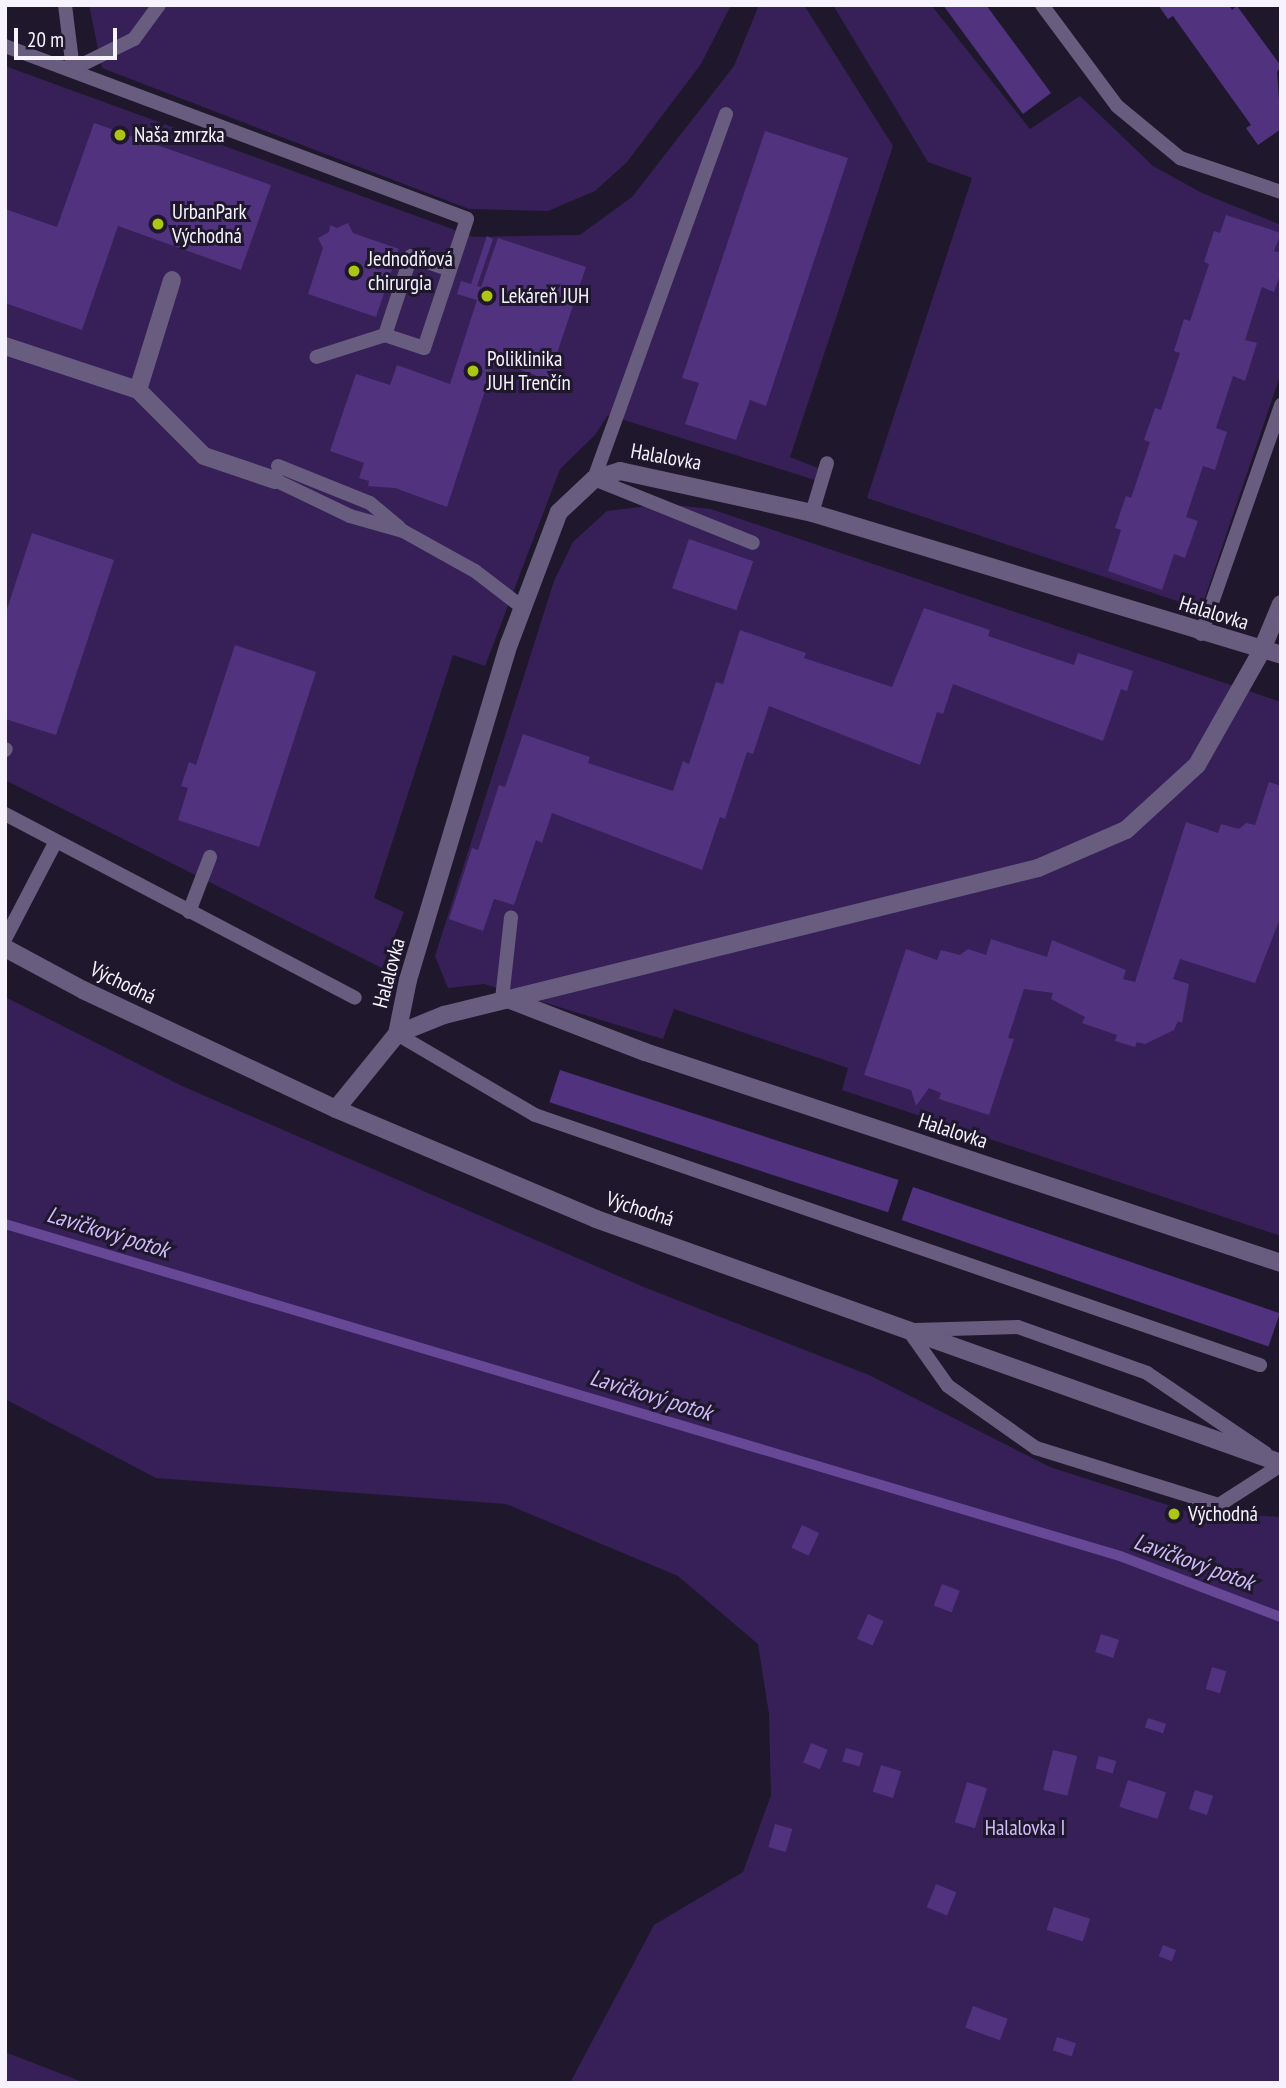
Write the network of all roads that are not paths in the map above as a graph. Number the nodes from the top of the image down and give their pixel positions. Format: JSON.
{"nodes":[{"id":1,"x":65,"y":5,"type":"edge"},
{"id":2,"x":159,"y":5,"type":"edge"},
{"id":3,"x":1042,"y":5,"type":"edge"},
{"id":4,"x":5,"y":46,"type":"edge"},
{"id":5,"x":72,"y":69,"type":"junction"},
{"id":6,"x":726,"y":114,"type":"dead end"},
{"id":7,"x":1281,"y":192,"type":"edge"},
{"id":8,"x":450,"y":270,"type":"junction"},
{"id":9,"x":172,"y":280,"type":"dead end"},
{"id":10,"x":385,"y":335,"type":"junction"},
{"id":11,"x":5,"y":346,"type":"edge"},
{"id":12,"x":316,"y":357,"type":"dead end"},
{"id":13,"x":138,"y":390,"type":"junction"},
{"id":14,"x":1281,"y":405,"type":"edge"},
{"id":15,"x":827,"y":463,"type":"dead end"},
{"id":16,"x":277,"y":473,"type":"joint"},
{"id":17,"x":594,"y":479,"type":"junction"},
{"id":18,"x":812,"y":513,"type":"junction"},
{"id":19,"x":754,"y":543,"type":"dead end"},
{"id":20,"x":1281,"y":604,"type":"edge"},
{"id":21,"x":522,"y":607,"type":"junction"},
{"id":22,"x":1202,"y":634,"type":"junction"},
{"id":23,"x":1261,"y":652,"type":"junction"},
{"id":24,"x":1281,"y":655,"type":"edge"},
{"id":25,"x":5,"y":814,"type":"edge"},
{"id":26,"x":56,"y":841,"type":"junction"},
{"id":27,"x":210,"y":857,"type":"dead end"},
{"id":28,"x":188,"y":912,"type":"junction"},
{"id":29,"x":512,"y":918,"type":"dead end"},
{"id":30,"x":5,"y":939,"type":"edge"},
{"id":31,"x":5,"y":948,"type":"edge"},
{"id":32,"x":355,"y":998,"type":"dead end"},
{"id":33,"x":503,"y":998,"type":"junction"},
{"id":34,"x":397,"y":1034,"type":"junction"},
{"id":35,"x":336,"y":1109,"type":"junction"},
{"id":36,"x":1281,"y":1264,"type":"edge"},
{"id":37,"x":909,"y":1331,"type":"junction"},
{"id":38,"x":1260,"y":1365,"type":"dead end"},
{"id":39,"x":1281,"y":1464,"type":"edge"}],
"edges":[{"from":1,"to":5,"type":"lane"},
{"from":2,"to":5,"type":"lane"},
{"from":3,"to":7,"type":"lane"},
{"from":4,"to":5,"type":"lane"},
{"from":5,"to":8,"type":"lane"},
{"from":6,"to":17,"type":"lane"},
{"from":8,"to":10,"type":"lane"},
{"from":8,"to":10,"type":"lane"},
{"from":9,"to":13,"type":"street"},
{"from":10,"to":12,"type":"lane"},
{"from":11,"to":13,"type":"street"},
{"from":13,"to":16,"type":"street"},
{"from":14,"to":22,"type":"lane"},
{"from":15,"to":18,"type":"lane"},
{"from":16,"to":21,"type":"lane"},
{"from":17,"to":18,"type":"street","name":"Halalovka"},
{"from":17,"to":19,"type":"lane"},
{"from":17,"to":21,"type":"street","name":"Halalovka"},
{"from":18,"to":22,"type":"street","name":"Halalovka"},
{"from":20,"to":23,"type":"street","name":"Halalovka"},
{"from":21,"to":34,"type":"street","name":"Halalovka"},
{"from":22,"to":23,"type":"street","name":"Halalovka"},
{"from":23,"to":24,"type":"street","name":"Halalovka"},
{"from":23,"to":33,"type":"street","name":"Halalovka"},
{"from":25,"to":26,"type":"lane"},
{"from":26,"to":28,"type":"lane"},
{"from":26,"to":30,"type":"lane"},
{"from":27,"to":28,"type":"lane"},
{"from":28,"to":32,"type":"lane"},
{"from":29,"to":33,"type":"lane"},
{"from":31,"to":35,"type":"street","name":"Východná"},
{"from":33,"to":34,"type":"street","name":"Halalovka"},
{"from":33,"to":36,"type":"street","name":"Halalovka"},
{"from":34,"to":35,"type":"street","name":"Halalovka"},
{"from":34,"to":38,"type":"lane"},
{"from":35,"to":37,"type":"street","name":"Východná"},
{"from":37,"to":39,"type":"street","name":"Východná"},
{"from":37,"to":39,"type":"lane"},
{"from":37,"to":39,"type":"lane"}]}
